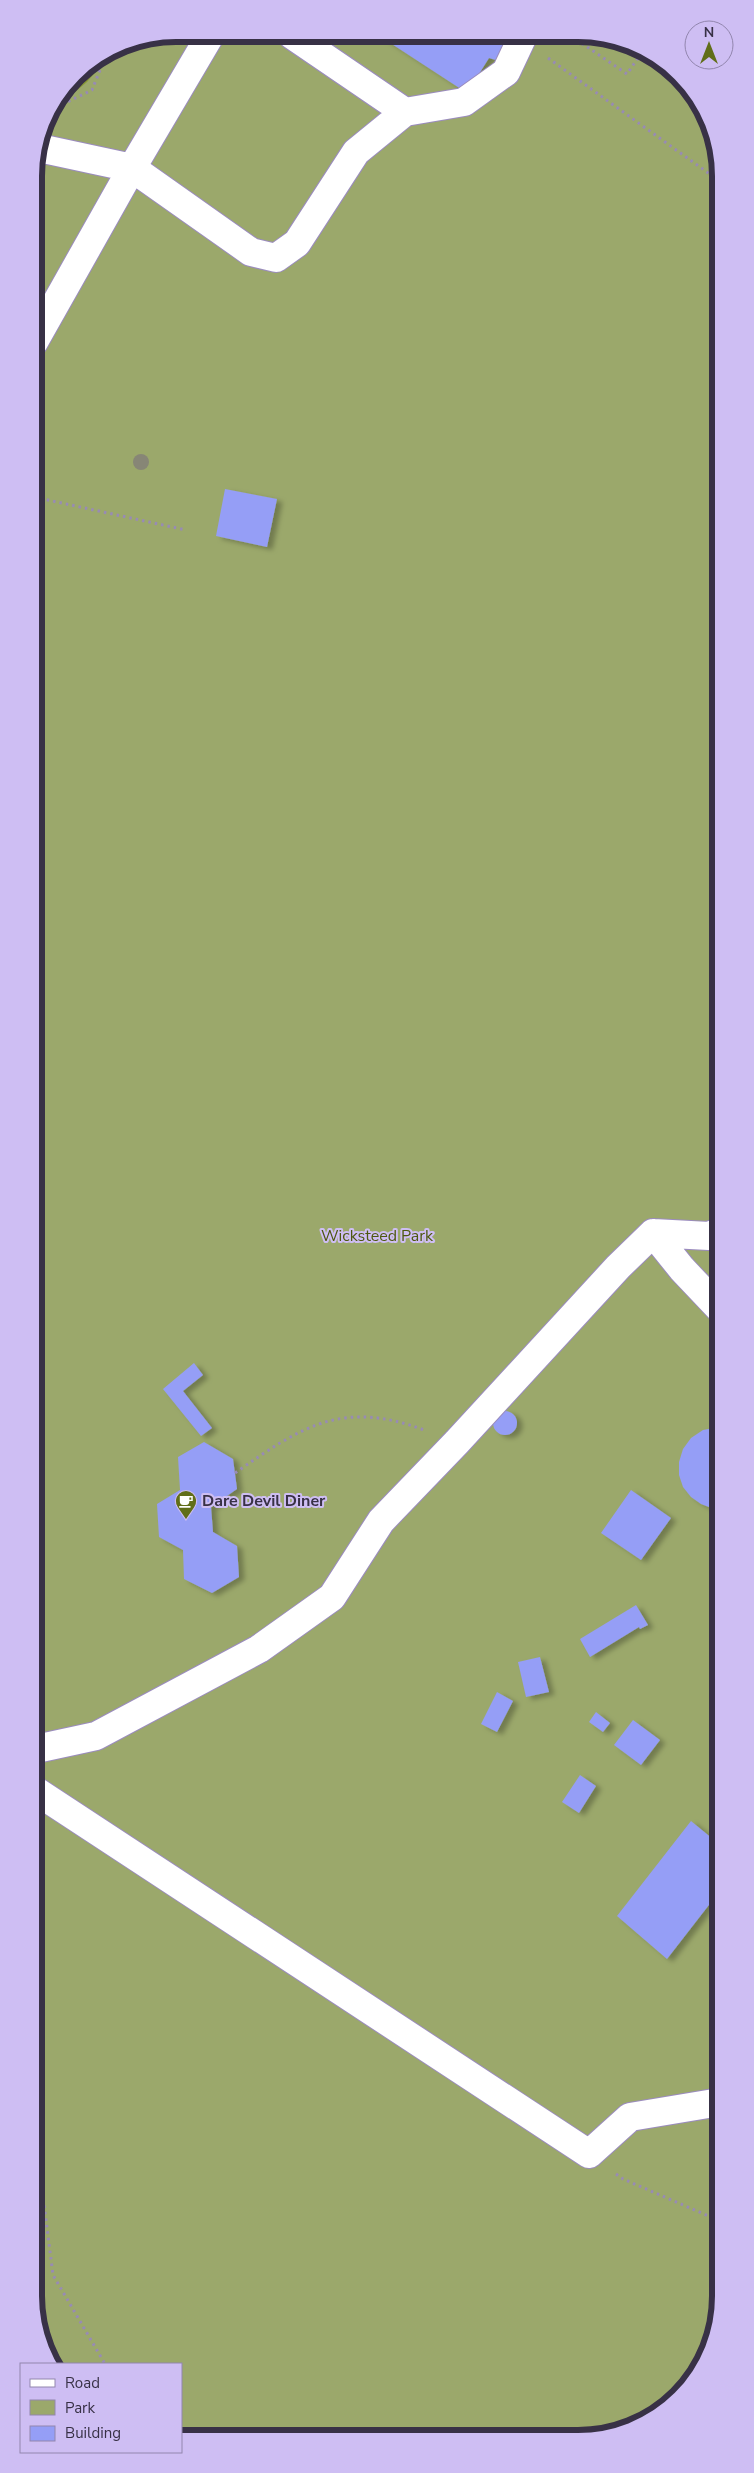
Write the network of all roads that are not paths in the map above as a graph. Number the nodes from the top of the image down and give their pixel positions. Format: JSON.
{"nodes":[{"id":1,"x":206,"y":42,"type":"edge"},
{"id":2,"x":304,"y":42,"type":"edge"},
{"id":3,"x":520,"y":42,"type":"edge"},
{"id":4,"x":405,"y":112,"type":"junction"},
{"id":5,"x":45,"y":149,"type":"edge"},
{"id":6,"x":132,"y":168,"type":"junction"},
{"id":7,"x":43,"y":326,"type":"edge"},
{"id":8,"x":653,"y":1233,"type":"junction"},
{"id":9,"x":712,"y":1235,"type":"edge"},
{"id":10,"x":711,"y":1300,"type":"edge"},
{"id":11,"x":42,"y":1748,"type":"edge"},
{"id":12,"x":42,"y":1795,"type":"edge"},
{"id":13,"x":711,"y":2103,"type":"edge"}],
"edges":[{"from":1,"to":6,"type":"lane"},
{"from":2,"to":4,"type":"lane"},
{"from":3,"to":4,"type":"lane"},
{"from":4,"to":6,"type":"lane"},
{"from":5,"to":6,"type":"lane"},
{"from":6,"to":7,"type":"lane"},
{"from":8,"to":9,"type":"lane"},
{"from":8,"to":10,"type":"lane"},
{"from":8,"to":11,"type":"lane"},
{"from":12,"to":13,"type":"lane"}]}
